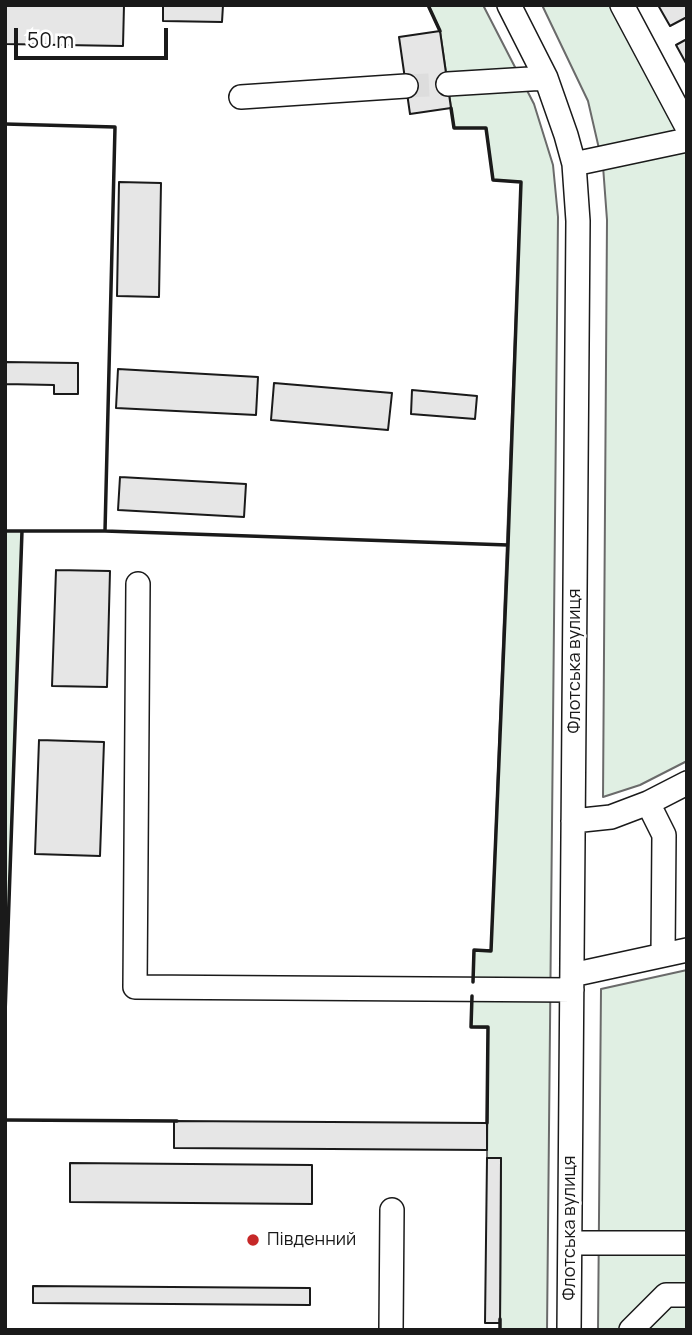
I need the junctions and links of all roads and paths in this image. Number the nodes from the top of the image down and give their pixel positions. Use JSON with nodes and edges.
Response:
{"nodes":[{"id":1,"x":509,"y":5,"type":"edge"},
{"id":2,"x":622,"y":5,"type":"edge"},
{"id":3,"x":546,"y":78,"type":"junction"},
{"id":4,"x":448,"y":84,"type":"tunnel mouth"},
{"id":5,"x":406,"y":86,"type":"tunnel mouth"},
{"id":6,"x":241,"y":97,"type":"dead end"},
{"id":7,"x":687,"y":127,"type":"edge"},
{"id":8,"x":687,"y":140,"type":"edge"},
{"id":9,"x":574,"y":164,"type":"junction"},
{"id":10,"x":138,"y":584,"type":"dead end"},
{"id":11,"x":687,"y":783,"type":"edge"},
{"id":12,"x":648,"y":803,"type":"junction"},
{"id":13,"x":573,"y":821,"type":"junction"},
{"id":14,"x":687,"y":950,"type":"edge"},
{"id":15,"x":663,"y":955,"type":"junction"},
{"id":16,"x":572,"y":983,"type":"junction"},
{"id":17,"x":392,"y":1210,"type":"dead end"},
{"id":18,"x":570,"y":1243,"type":"junction"},
{"id":19,"x":687,"y":1243,"type":"edge"},
{"id":20,"x":687,"y":1295,"type":"edge"},
{"id":21,"x":391,"y":1330,"type":"edge"},
{"id":22,"x":569,"y":1330,"type":"edge"},
{"id":23,"x":631,"y":1330,"type":"edge"}],
"edges":[{"from":1,"to":3,"type":"street","name":"Флотська вулиця"},
{"from":2,"to":7,"type":"street"},
{"from":3,"to":4,"type":"street"},
{"from":3,"to":9,"type":"street","name":"Флотська вулиця"},
{"from":5,"to":6,"type":"street"},
{"from":8,"to":9,"type":"street"},
{"from":9,"to":13,"type":"street","name":"Флотська вулиця"},
{"from":10,"to":16,"type":"street"},
{"from":11,"to":12,"type":"street"},
{"from":12,"to":13,"type":"street"},
{"from":12,"to":15,"type":"street"},
{"from":13,"to":16,"type":"street","name":"Флотська вулиця"},
{"from":14,"to":15,"type":"street"},
{"from":15,"to":16,"type":"street"},
{"from":16,"to":18,"type":"street","name":"Флотська вулиця"},
{"from":17,"to":21,"type":"street"},
{"from":18,"to":19,"type":"street"},
{"from":18,"to":22,"type":"street","name":"Флотська вулиця"},
{"from":20,"to":23,"type":"street"}]}
